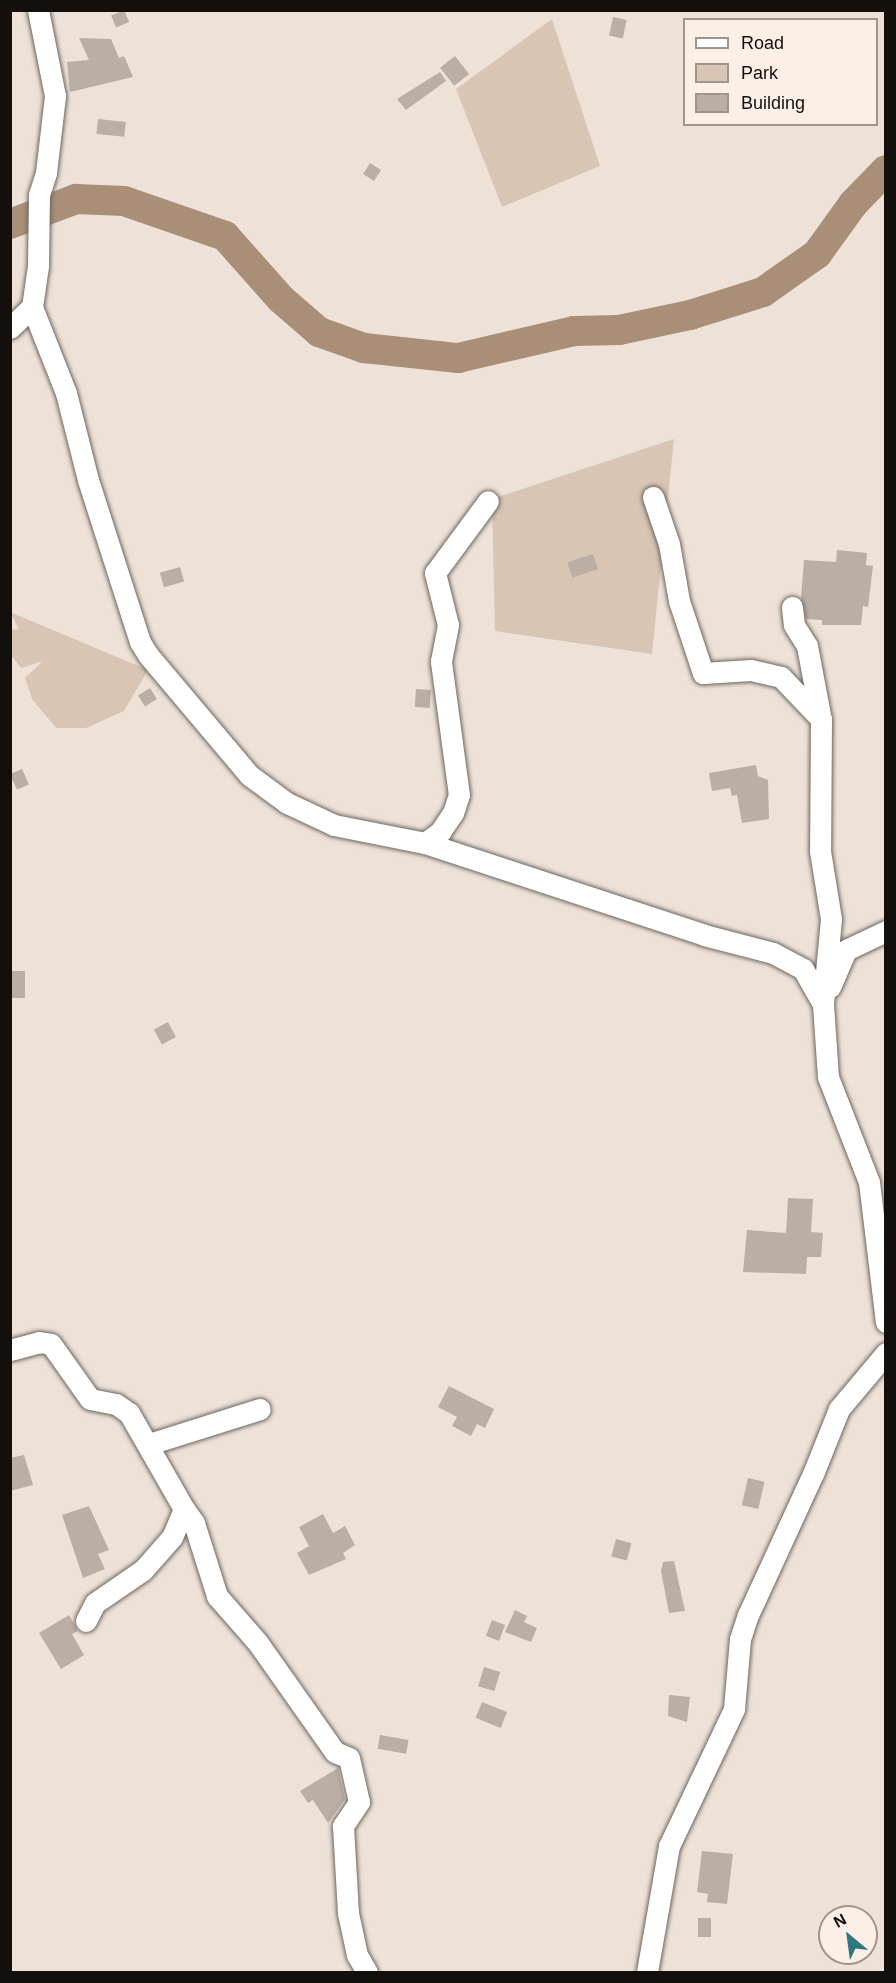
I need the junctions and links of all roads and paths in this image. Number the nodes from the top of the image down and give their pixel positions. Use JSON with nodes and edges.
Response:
{"nodes":[{"id":1,"x":38,"y":10,"type":"edge"},
{"id":2,"x":32,"y":307,"type":"junction"},
{"id":3,"x":10,"y":328,"type":"edge"},
{"id":4,"x":653,"y":497,"type":"dead end"},
{"id":5,"x":488,"y":501,"type":"dead end"},
{"id":6,"x":792,"y":607,"type":"dead end"},
{"id":7,"x":821,"y":720,"type":"junction"},
{"id":8,"x":425,"y":843,"type":"junction"},
{"id":9,"x":885,"y":931,"type":"edge"},
{"id":10,"x":823,"y":1004,"type":"junction"},
{"id":11,"x":885,"y":1322,"type":"edge"},
{"id":12,"x":10,"y":1350,"type":"edge"},
{"id":13,"x":885,"y":1353,"type":"edge"},
{"id":14,"x":260,"y":1409,"type":"dead end"},
{"id":15,"x":149,"y":1444,"type":"junction"},
{"id":16,"x":184,"y":1509,"type":"junction"},
{"id":17,"x":86,"y":1621,"type":"dead end"},
{"id":18,"x":367,"y":1972,"type":"edge"},
{"id":19,"x":647,"y":1972,"type":"edge"}],
"edges":[{"from":1,"to":2,"type":"street"},
{"from":2,"to":3,"type":"street"},
{"from":2,"to":8,"type":"street"},
{"from":4,"to":7,"type":"street"},
{"from":5,"to":8,"type":"street"},
{"from":6,"to":7,"type":"street"},
{"from":7,"to":10,"type":"street"},
{"from":8,"to":10,"type":"street"},
{"from":9,"to":10,"type":"street"},
{"from":10,"to":11,"type":"street"},
{"from":12,"to":15,"type":"street"},
{"from":13,"to":19,"type":"street"},
{"from":14,"to":15,"type":"street"},
{"from":15,"to":16,"type":"street"},
{"from":16,"to":17,"type":"street"},
{"from":16,"to":18,"type":"street"}]}
